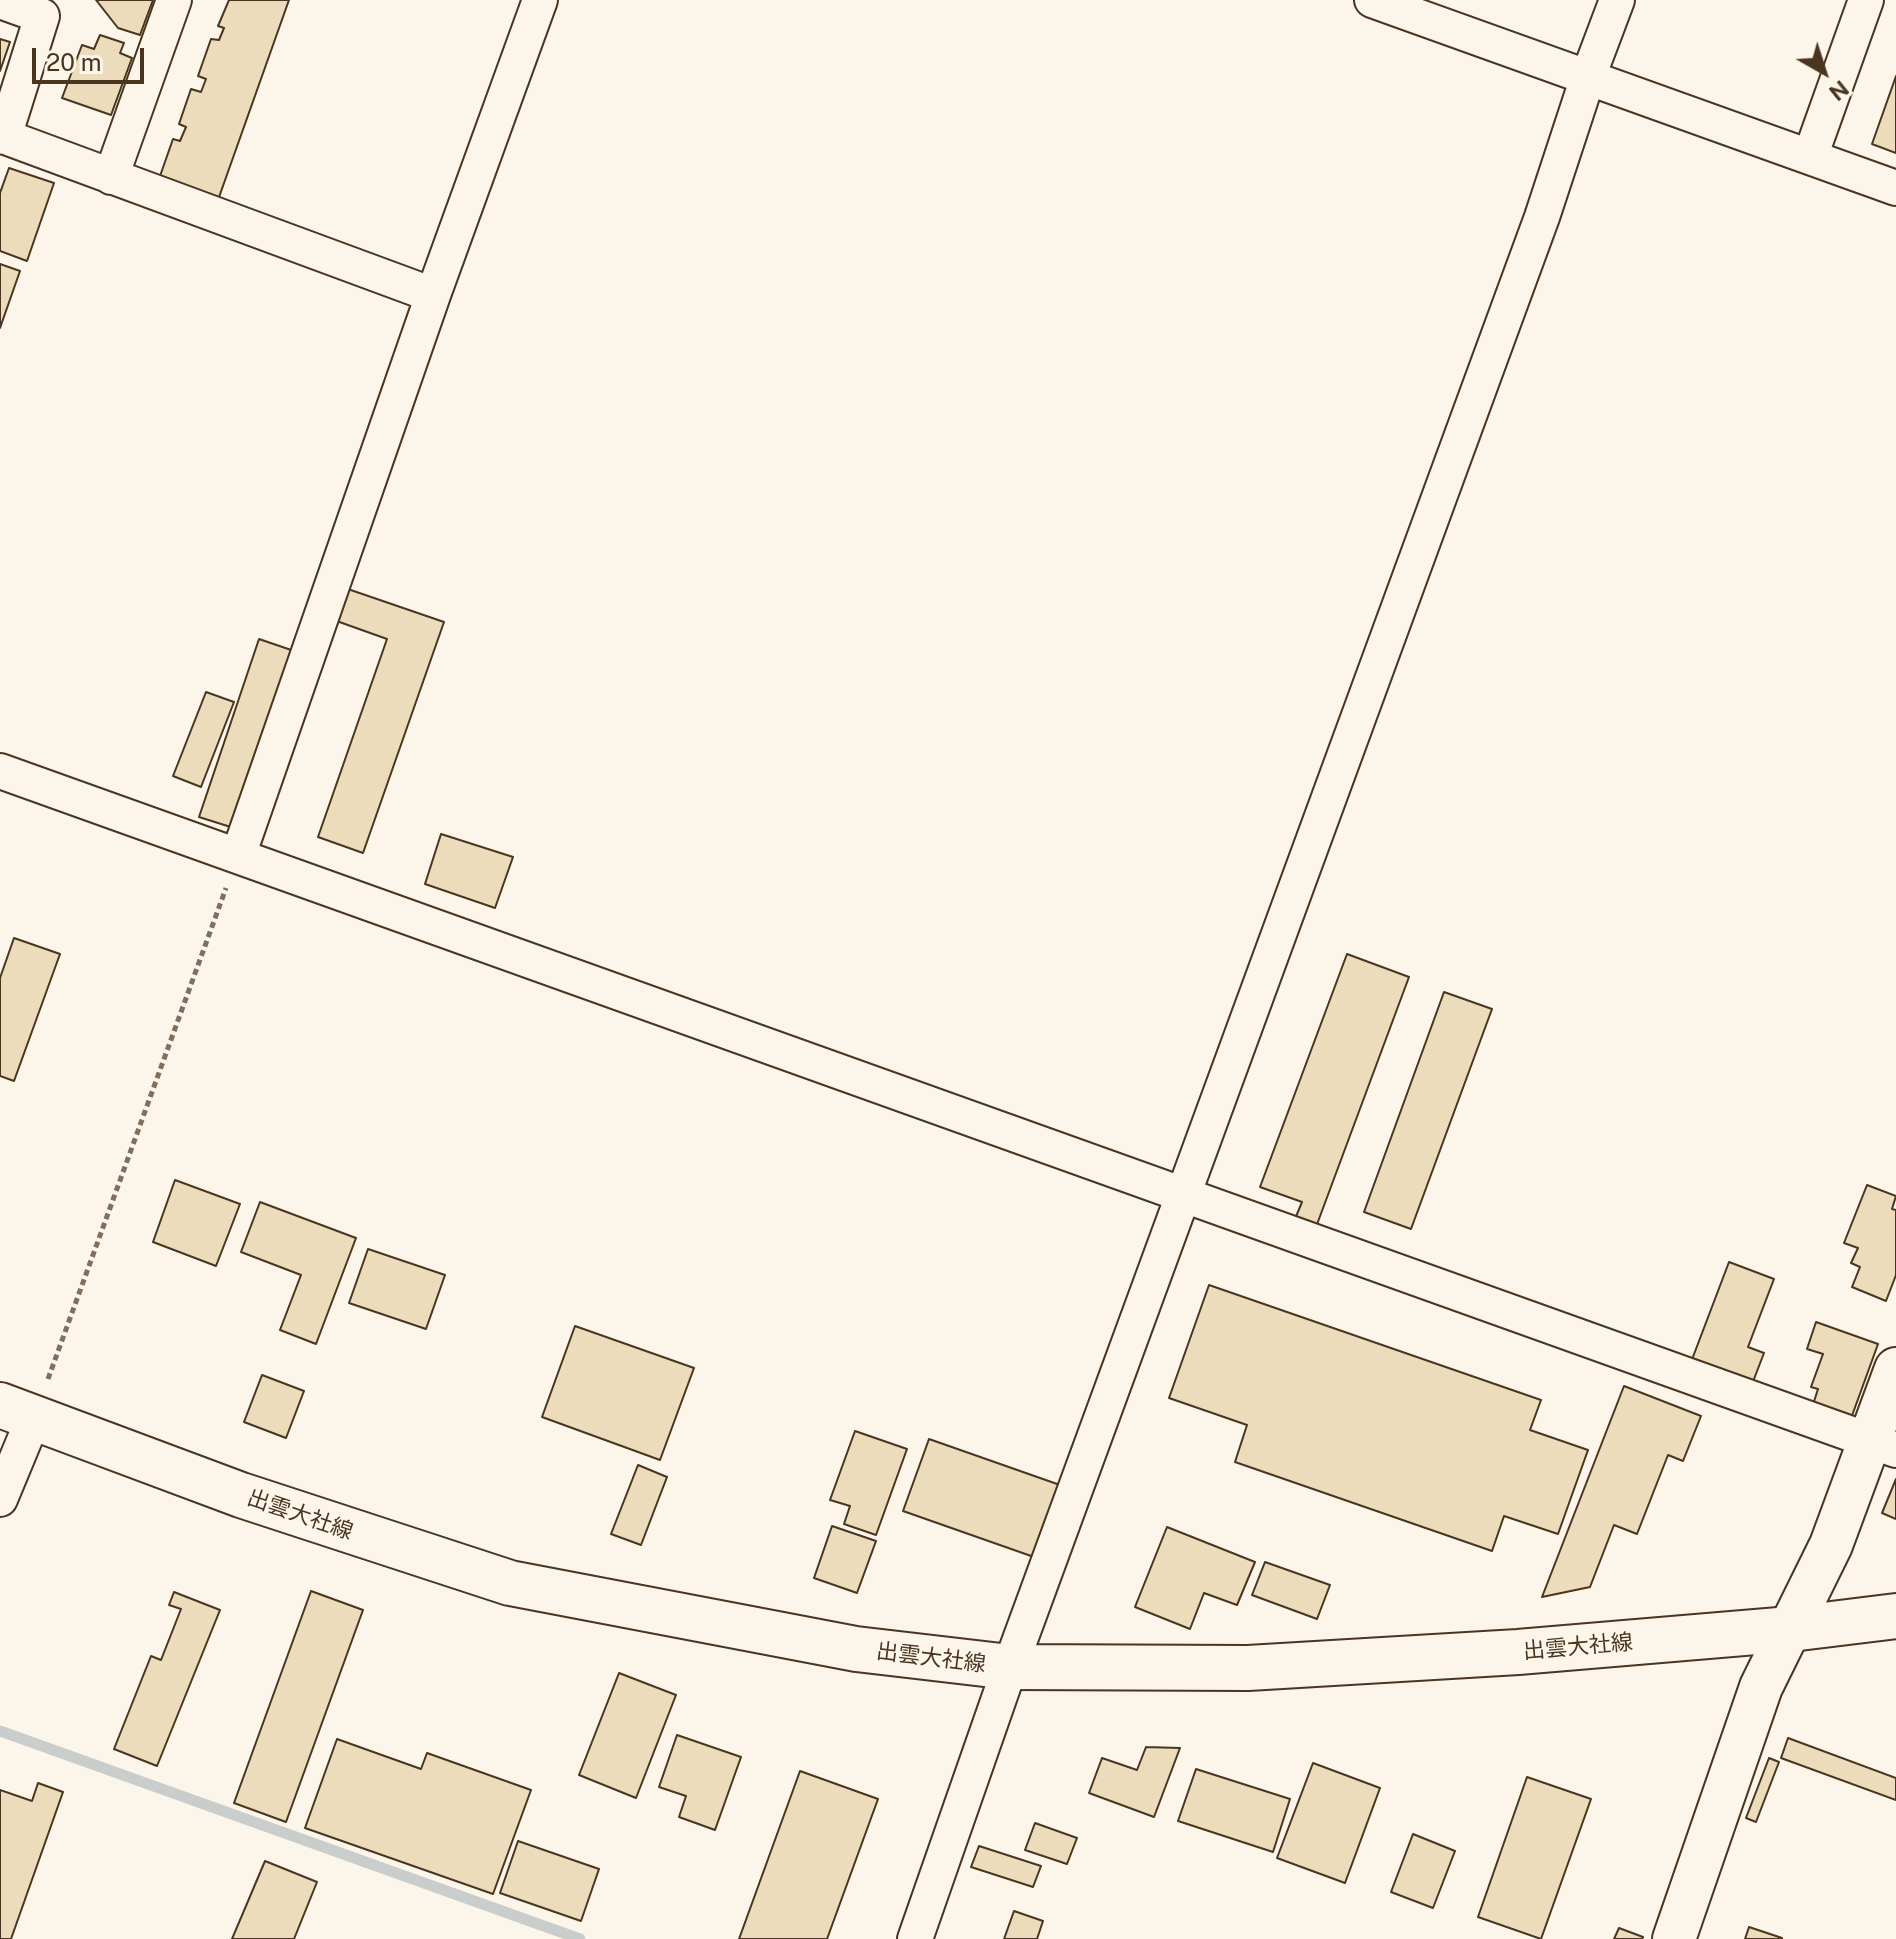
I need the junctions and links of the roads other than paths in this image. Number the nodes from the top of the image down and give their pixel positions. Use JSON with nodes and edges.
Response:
{"nodes":[{"id":1,"x":174,"y":0,"type":"edge"},
{"id":2,"x":540,"y":0,"type":"edge"},
{"id":3,"x":1372,"y":0,"type":"edge"},
{"id":4,"x":1617,"y":0,"type":"edge"},
{"id":5,"x":1866,"y":0,"type":"edge"},
{"id":6,"x":0,"y":1,"type":"edge"},
{"id":7,"x":1588,"y":77,"type":"junction"},
{"id":8,"x":2,"y":136,"type":"edge"},
{"id":9,"x":1810,"y":157,"type":"junction"},
{"id":10,"x":111,"y":177,"type":"junction"},
{"id":11,"x":1896,"y":188,"type":"edge"},
{"id":12,"x":433,"y":295,"type":"junction"},
{"id":13,"x":0,"y":771,"type":"edge"},
{"id":14,"x":238,"y":856,"type":"junction"},
{"id":15,"x":1183,"y":1198,"type":"junction"},
{"id":16,"x":1896,"y":1369,"type":"edge"},
{"id":17,"x":17,"y":1411,"type":"edge"},
{"id":18,"x":1883,"y":1446,"type":"edge"},
{"id":19,"x":0,"y":1499,"type":"edge"},
{"id":20,"x":1896,"y":1616,"type":"edge"},
{"id":21,"x":1791,"y":1629,"type":"junction"},
{"id":22,"x":1010,"y":1667,"type":"junction"},
{"id":23,"x":915,"y":1939,"type":"edge"},
{"id":24,"x":1674,"y":1939,"type":"edge"}],
"edges":[{"from":1,"to":10,"type":"street"},
{"from":2,"to":12,"type":"street"},
{"from":3,"to":7,"type":"street"},
{"from":4,"to":7,"type":"street"},
{"from":5,"to":9,"type":"street"},
{"from":6,"to":8,"type":"street"},
{"from":7,"to":9,"type":"street"},
{"from":7,"to":15,"type":"street"},
{"from":8,"to":10,"type":"street"},
{"from":9,"to":11,"type":"street"},
{"from":10,"to":12,"type":"street"},
{"from":12,"to":14,"type":"street"},
{"from":13,"to":14,"type":"street"},
{"from":14,"to":15,"type":"street"},
{"from":15,"to":18,"type":"street"},
{"from":15,"to":22,"type":"street"},
{"from":16,"to":18,"type":"street"},
{"from":17,"to":19,"type":"street"},
{"from":17,"to":22,"type":"main road","name":"出雲大社線"},
{"from":18,"to":21,"type":"street"},
{"from":20,"to":21,"type":"main road","name":"出雲大社線"},
{"from":21,"to":22,"type":"main road","name":"出雲大社線"},
{"from":21,"to":24,"type":"street"},
{"from":22,"to":23,"type":"street"}]}
